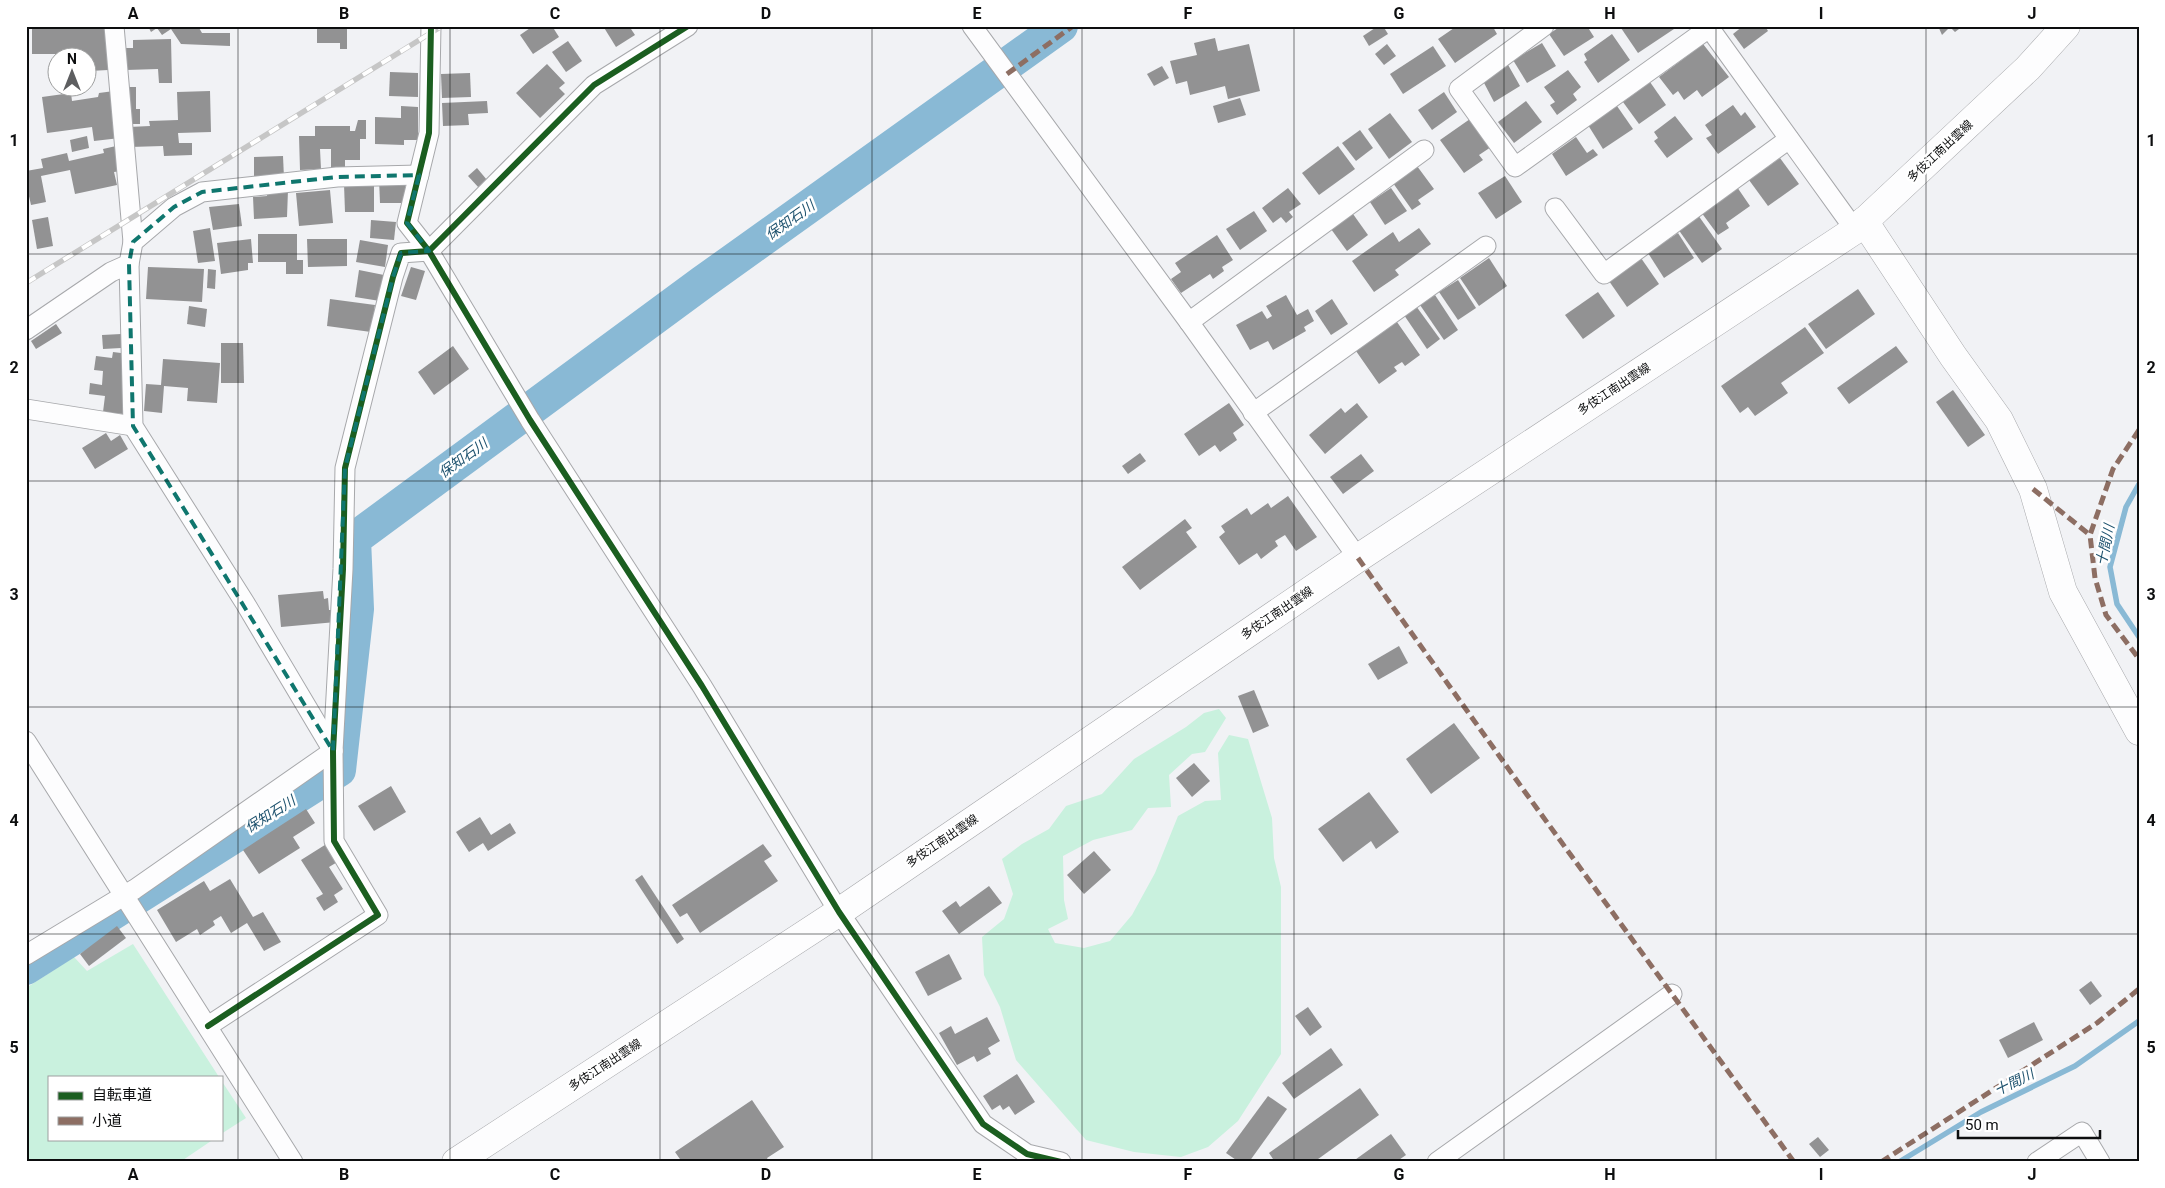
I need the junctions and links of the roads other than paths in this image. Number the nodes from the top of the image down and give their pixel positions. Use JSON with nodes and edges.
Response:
{"nodes":[{"id":1,"x":114,"y":26,"type":"edge"},
{"id":2,"x":431,"y":26,"type":"edge"},
{"id":3,"x":688,"y":26,"type":"edge"},
{"id":4,"x":972,"y":26,"type":"edge"},
{"id":5,"x":1544,"y":26,"type":"edge"},
{"id":6,"x":2066,"y":26,"type":"edge"},
{"id":7,"x":1708,"y":27,"type":"edge"},
{"id":8,"x":1789,"y":139,"type":"junction"},
{"id":9,"x":1424,"y":150,"type":"dead end"},
{"id":10,"x":419,"y":175,"type":"junction"},
{"id":11,"x":1555,"y":208,"type":"dead end"},
{"id":12,"x":1860,"y":226,"type":"junction"},
{"id":13,"x":132,"y":242,"type":"junction"},
{"id":14,"x":1486,"y":246,"type":"dead end"},
{"id":15,"x":429,"y":251,"type":"junction"},
{"id":16,"x":130,"y":264,"type":"junction"},
{"id":17,"x":1189,"y":322,"type":"junction"},
{"id":18,"x":26,"y":330,"type":"edge"},
{"id":19,"x":26,"y":409,"type":"edge"},
{"id":20,"x":1253,"y":413,"type":"junction"},
{"id":21,"x":133,"y":426,"type":"junction"},
{"id":22,"x":1358,"y":558,"type":"junction"},
{"id":23,"x":2139,"y":731,"type":"edge"},
{"id":24,"x":26,"y":741,"type":"edge"},
{"id":25,"x":333,"y":751,"type":"junction"},
{"id":26,"x":125,"y":895,"type":"junction"},
{"id":27,"x":839,"y":912,"type":"junction"},
{"id":28,"x":26,"y":955,"type":"edge"},
{"id":29,"x":1672,"y":994,"type":"dead end"},
{"id":30,"x":208,"y":1026,"type":"junction"},
{"id":31,"x":293,"y":1162,"type":"edge"},
{"id":32,"x":456,"y":1162,"type":"edge"},
{"id":33,"x":1060,"y":1162,"type":"edge"},
{"id":34,"x":1438,"y":1162,"type":"edge"},
{"id":35,"x":2037,"y":1162,"type":"edge"},
{"id":36,"x":2100,"y":1162,"type":"edge"}],
"edges":[{"from":1,"to":13,"type":"street"},
{"from":2,"to":10,"type":"street"},
{"from":3,"to":15,"type":"street"},
{"from":4,"to":17,"type":"street"},
{"from":5,"to":7,"type":"street"},
{"from":6,"to":12,"type":"main road","name":"多伎江南出雲線"},
{"from":7,"to":8,"type":"street"},
{"from":8,"to":11,"type":"street"},
{"from":8,"to":12,"type":"street"},
{"from":9,"to":17,"type":"street"},
{"from":10,"to":13,"type":"street"},
{"from":10,"to":15,"type":"street"},
{"from":12,"to":22,"type":"main road","name":"多伎江南出雲線"},
{"from":12,"to":23,"type":"main road"},
{"from":13,"to":16,"type":"street"},
{"from":14,"to":20,"type":"street"},
{"from":15,"to":25,"type":"street"},
{"from":15,"to":27,"type":"street"},
{"from":16,"to":18,"type":"street"},
{"from":16,"to":21,"type":"street"},
{"from":17,"to":20,"type":"street"},
{"from":19,"to":21,"type":"street"},
{"from":20,"to":22,"type":"street"},
{"from":21,"to":25,"type":"street"},
{"from":22,"to":27,"type":"main road","name":"多伎江南出雲線"},
{"from":24,"to":26,"type":"street"},
{"from":25,"to":26,"type":"street"},
{"from":25,"to":30,"type":"street"},
{"from":26,"to":28,"type":"street"},
{"from":26,"to":30,"type":"street"},
{"from":27,"to":32,"type":"main road","name":"多伎江南出雲線"},
{"from":27,"to":33,"type":"street"},
{"from":29,"to":34,"type":"street"},
{"from":30,"to":31,"type":"street"},
{"from":35,"to":36,"type":"street"}]}
